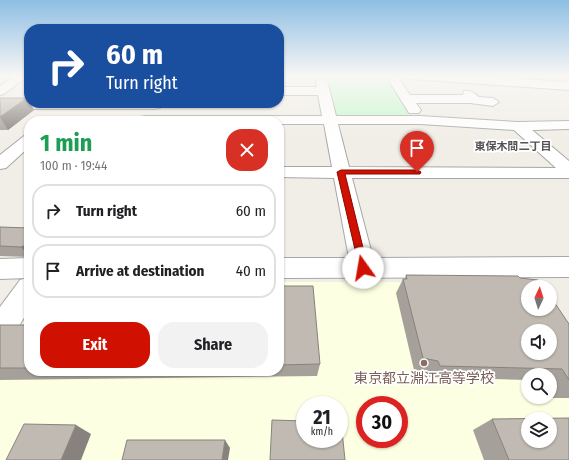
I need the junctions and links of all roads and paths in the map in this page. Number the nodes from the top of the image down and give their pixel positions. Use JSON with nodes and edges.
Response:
{"nodes":[{"id":1,"x":324,"y":97,"type":"edge"},
{"id":2,"x":455,"y":97,"type":"edge"},
{"id":3,"x":471,"y":97,"type":"edge"},
{"id":4,"x":406,"y":99,"type":"joint"},
{"id":5,"x":493,"y":102,"type":"dead end"},
{"id":6,"x":24,"y":105,"type":"edge"},
{"id":7,"x":0,"y":106,"type":"edge"},
{"id":8,"x":65,"y":108,"type":"edge"},
{"id":9,"x":56,"y":116,"type":"dead end"},
{"id":10,"x":284,"y":120,"type":"edge"},
{"id":11,"x":330,"y":120,"type":"junction"},
{"id":12,"x":420,"y":120,"type":"junction"},
{"id":13,"x":569,"y":125,"type":"edge"},
{"id":14,"x":518,"y":126,"type":"junction"},
{"id":15,"x":24,"y":143,"type":"edge"},
{"id":16,"x":0,"y":164,"type":"edge"},
{"id":17,"x":567,"y":167,"type":"edge"},
{"id":18,"x":284,"y":172,"type":"edge"},
{"id":19,"x":341,"y":172,"type":"junction"},
{"id":20,"x":569,"y":267,"type":"edge"},
{"id":21,"x":24,"y":268,"type":"edge"},
{"id":22,"x":284,"y":268,"type":"edge"},
{"id":23,"x":363,"y":268,"type":"junction"},
{"id":24,"x":0,"y":269,"type":"edge"},
{"id":25,"x":532,"y":277,"type":"edge"},
{"id":26,"x":24,"y":295,"type":"edge"},
{"id":27,"x":0,"y":330,"type":"edge"}],
"edges":[{"from":1,"to":11,"type":"street"},
{"from":2,"to":4,"type":"street"},
{"from":3,"to":5,"type":"street"},
{"from":4,"to":12,"type":"street"},
{"from":6,"to":7,"type":"street"},
{"from":8,"to":9,"type":"street"},
{"from":10,"to":11,"type":"street"},
{"from":11,"to":12,"type":"street"},
{"from":11,"to":19,"type":"street"},
{"from":12,"to":14,"type":"street"},
{"from":13,"to":14,"type":"street"},
{"from":14,"to":17,"type":"street"},
{"from":15,"to":16,"type":"street"},
{"from":17,"to":19,"type":"street"},
{"from":18,"to":19,"type":"street"},
{"from":19,"to":23,"type":"street"},
{"from":20,"to":25,"type":"street"},
{"from":21,"to":24,"type":"street"},
{"from":22,"to":23,"type":"street"},
{"from":23,"to":25,"type":"street"},
{"from":26,"to":27,"type":"street"}]}
